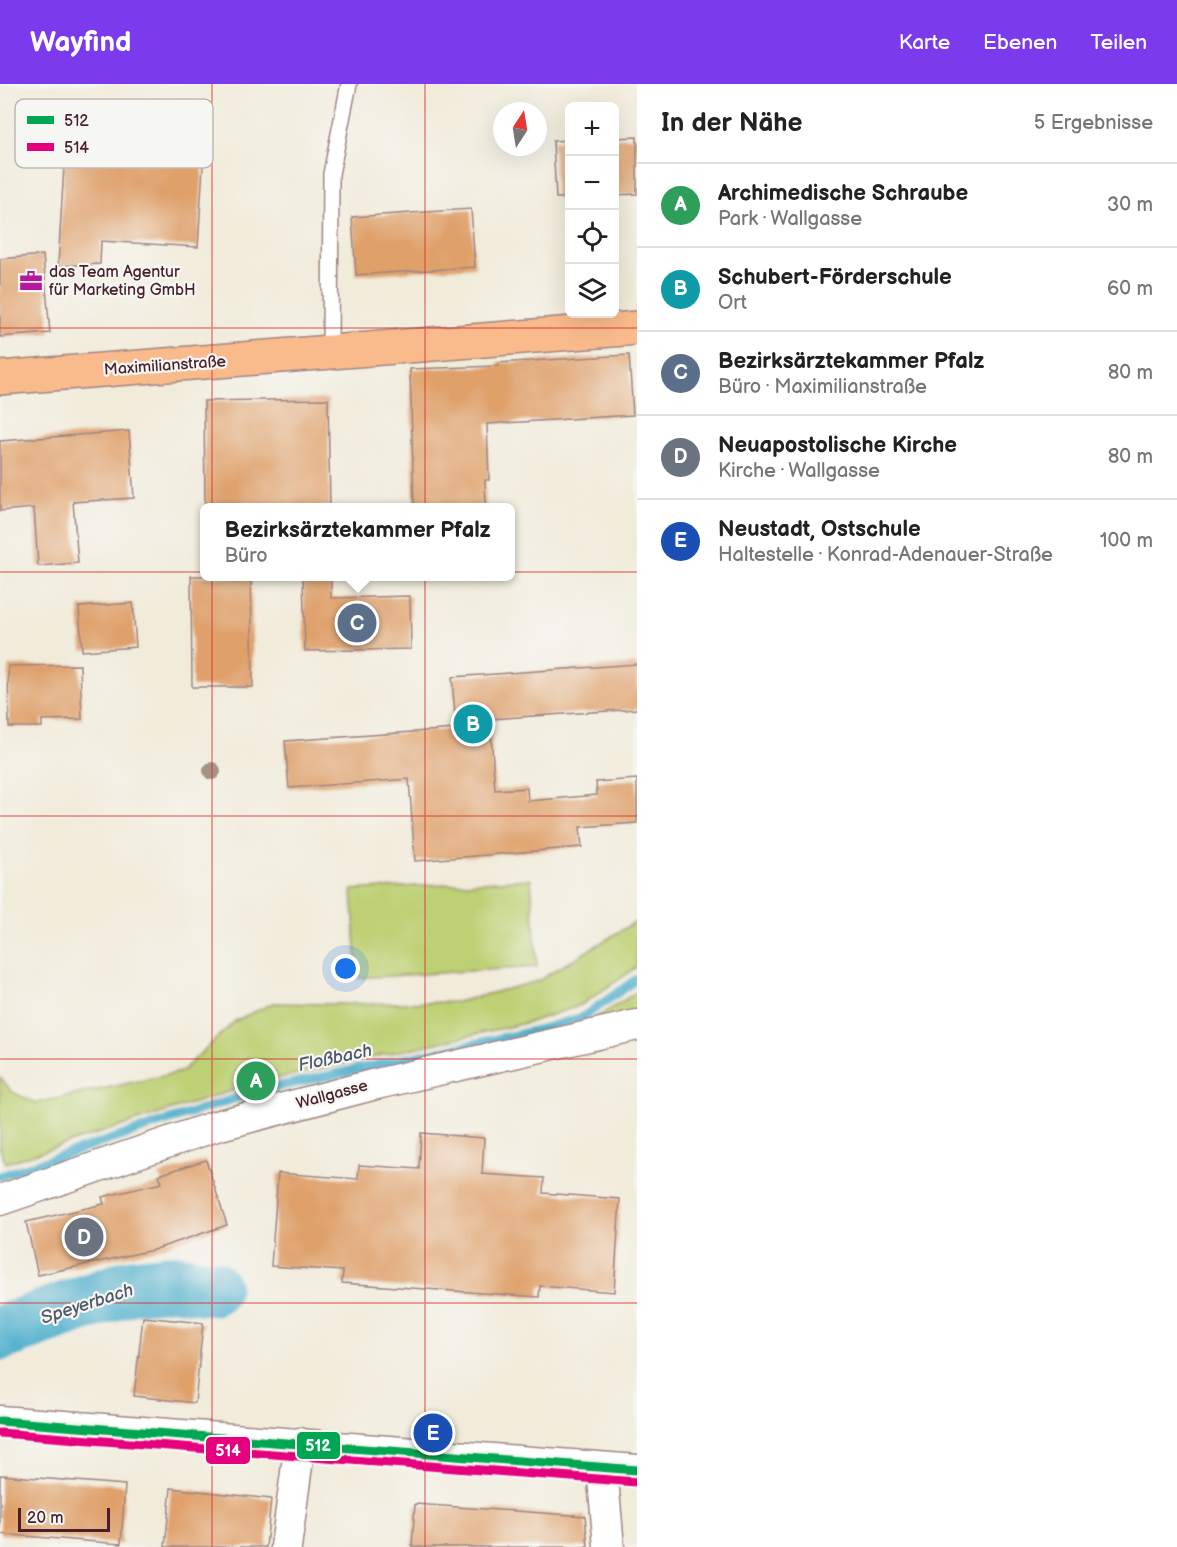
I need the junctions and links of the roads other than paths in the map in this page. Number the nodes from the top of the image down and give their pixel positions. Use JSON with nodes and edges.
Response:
{"nodes":[{"id":1,"x":349,"y":84,"type":"edge"},
{"id":2,"x":637,"y":328,"type":"edge"},
{"id":3,"x":330,"y":353,"type":"junction"},
{"id":4,"x":0,"y":378,"type":"edge"},
{"id":5,"x":637,"y":1025,"type":"edge"},
{"id":6,"x":0,"y":1200,"type":"edge"},
{"id":7,"x":0,"y":1421,"type":"edge"},
{"id":8,"x":300,"y":1443,"type":"junction"},
{"id":9,"x":602,"y":1468,"type":"junction"},
{"id":10,"x":637,"y":1470,"type":"edge"},
{"id":11,"x":286,"y":1547,"type":"edge"},
{"id":12,"x":609,"y":1547,"type":"edge"}],
"edges":[{"from":1,"to":3,"type":"lane"},
{"from":2,"to":3,"type":"main road","name":"Maximilianstraße"},
{"from":3,"to":4,"type":"main road","name":"Maximilianstraße"},
{"from":5,"to":6,"type":"street","name":"Wallgasse"},
{"from":7,"to":8,"type":"street"},
{"from":8,"to":9,"type":"street"},
{"from":8,"to":11,"type":"street"},
{"from":9,"to":10,"type":"street"},
{"from":9,"to":12,"type":"street"}]}
